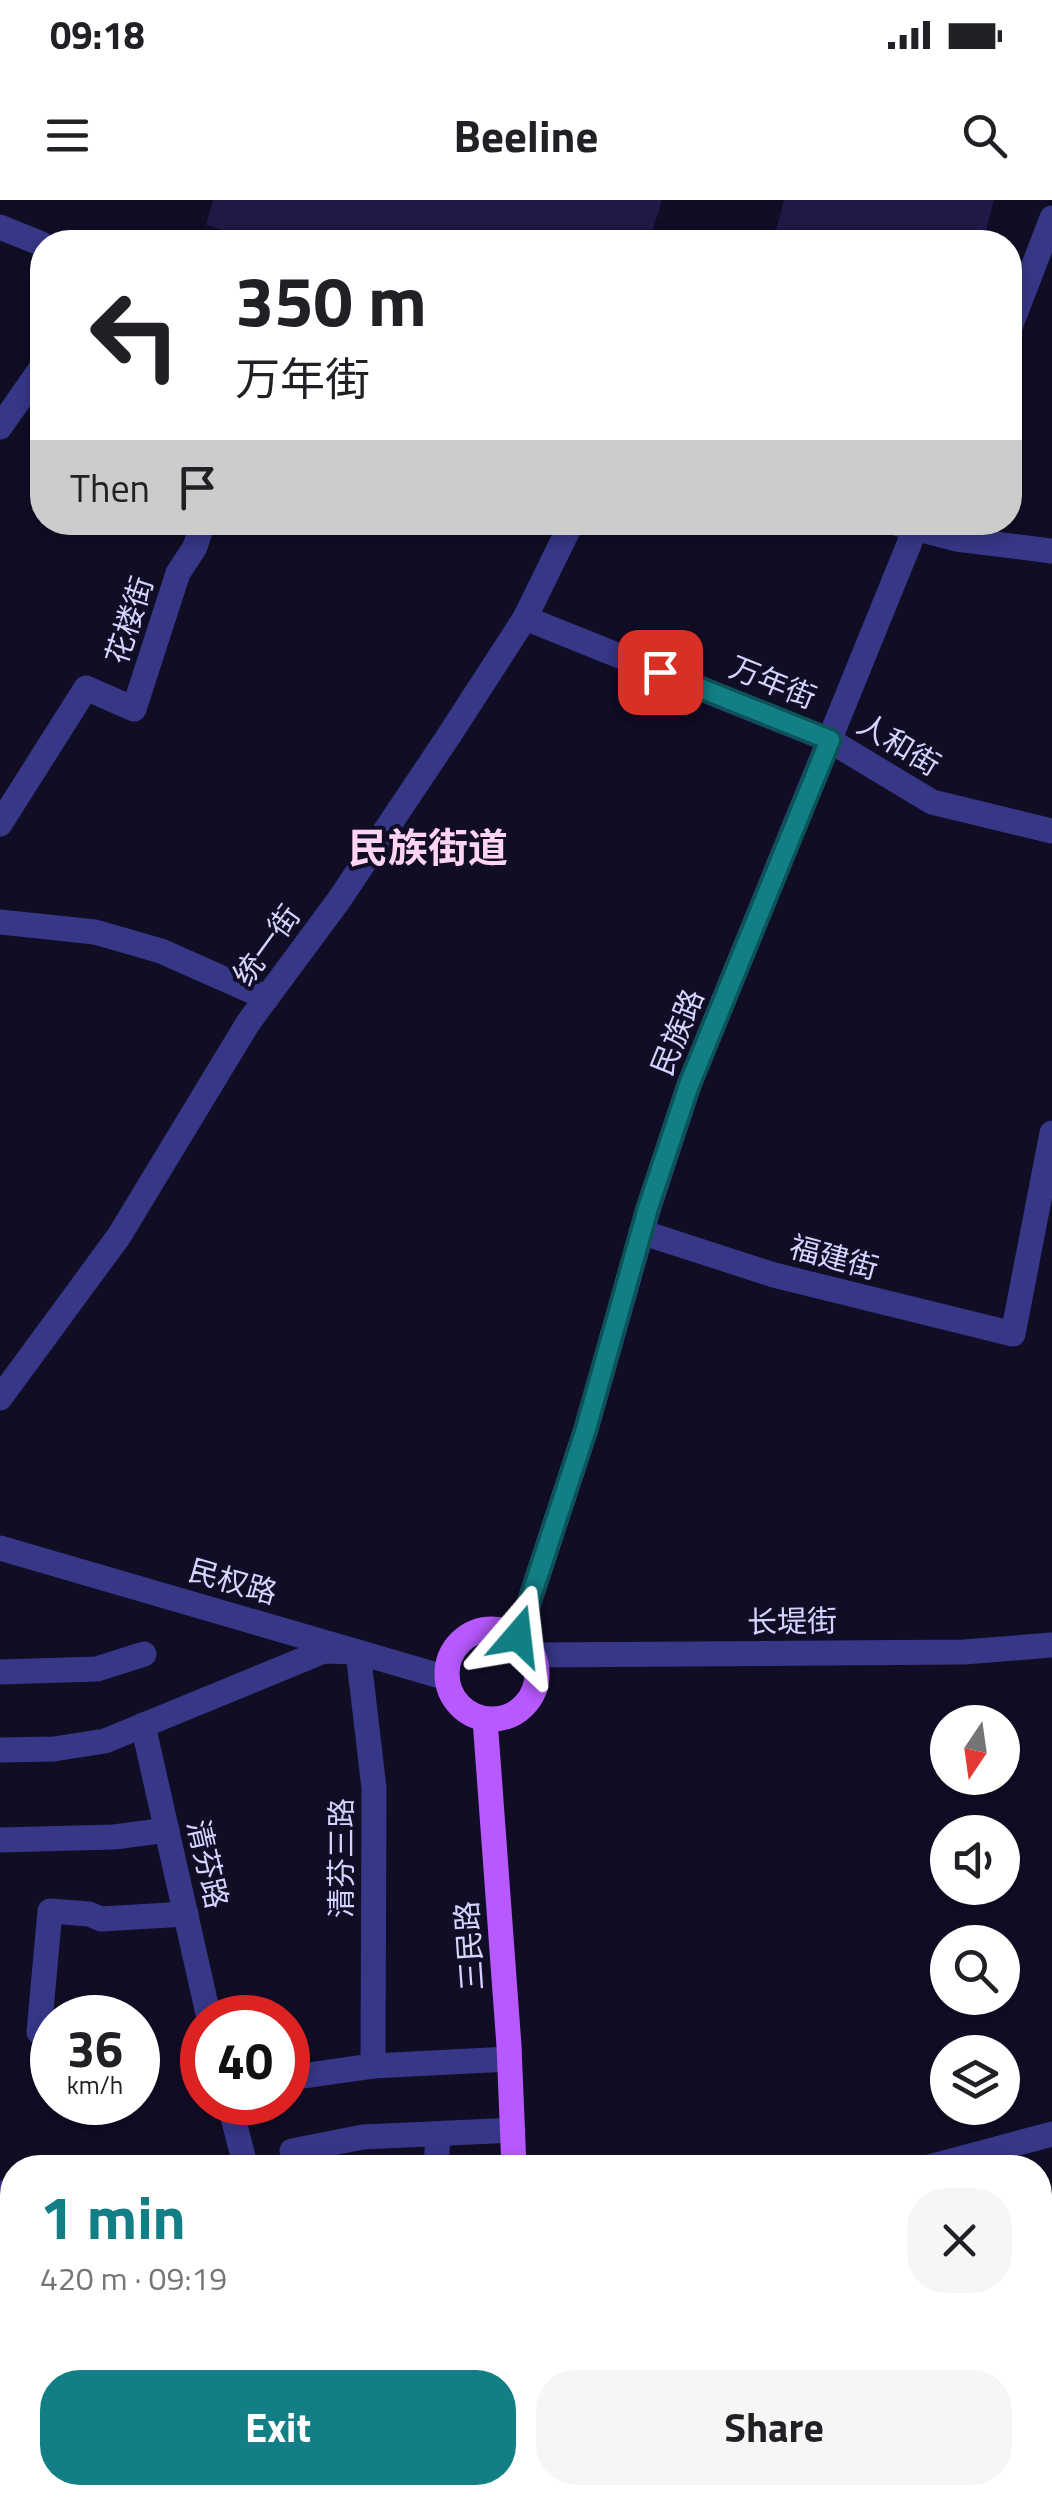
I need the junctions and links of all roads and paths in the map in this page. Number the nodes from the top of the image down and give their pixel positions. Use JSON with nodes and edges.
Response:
{"nodes":[{"id":1,"x":1052,"y":218,"type":"edge"},
{"id":2,"x":0,"y":227,"type":"edge"},
{"id":3,"x":30,"y":239,"type":"edge"},
{"id":4,"x":1022,"y":296,"type":"edge"},
{"id":5,"x":30,"y":384,"type":"edge"},
{"id":6,"x":0,"y":427,"type":"edge"},
{"id":7,"x":199,"y":535,"type":"edge"},
{"id":8,"x":566,"y":535,"type":"edge"},
{"id":9,"x":904,"y":535,"type":"edge"},
{"id":10,"x":942,"y":535,"type":"edge"},
{"id":11,"x":1052,"y":551,"type":"edge"},
{"id":12,"x":525,"y":618,"type":"junction"},
{"id":13,"x":830,"y":740,"type":"junction"},
{"id":14,"x":0,"y":824,"type":"edge"},
{"id":15,"x":1052,"y":831,"type":"edge"},
{"id":16,"x":0,"y":922,"type":"edge"},
{"id":17,"x":267,"y":998,"type":"junction"},
{"id":18,"x":1052,"y":1133,"type":"edge"},
{"id":19,"x":642,"y":1232,"type":"junction"},
{"id":20,"x":0,"y":1398,"type":"edge"},
{"id":21,"x":0,"y":1548,"type":"edge"},
{"id":22,"x":1052,"y":1645,"type":"edge"},
{"id":23,"x":526,"y":1646,"type":"junction"},
{"id":24,"x":358,"y":1652,"type":"junction"},
{"id":25,"x":144,"y":1654,"type":"dead end"},
{"id":26,"x":0,"y":1672,"type":"edge"},
{"id":27,"x":447,"y":1678,"type":"junction"},
{"id":28,"x":485,"y":1719,"type":"junction"},
{"id":29,"x":143,"y":1725,"type":"junction"},
{"id":30,"x":0,"y":1750,"type":"edge"},
{"id":31,"x":166,"y":1830,"type":"junction"},
{"id":32,"x":0,"y":1840,"type":"edge"},
{"id":33,"x":186,"y":1914,"type":"junction"},
{"id":34,"x":42,"y":1995,"type":"edge"},
{"id":35,"x":204,"y":1995,"type":"edge"},
{"id":36,"x":510,"y":2059,"type":"junction"},
{"id":37,"x":373,"y":2066,"type":"junction"},
{"id":38,"x":310,"y":2075,"type":"edge"},
{"id":39,"x":235,"y":2125,"type":"edge"},
{"id":40,"x":513,"y":2130,"type":"junction"},
{"id":41,"x":438,"y":2134,"type":"junction"},
{"id":42,"x":1052,"y":2134,"type":"edge"},
{"id":43,"x":292,"y":2152,"type":"dead end"},
{"id":44,"x":243,"y":2155,"type":"edge"},
{"id":45,"x":437,"y":2155,"type":"edge"},
{"id":46,"x":514,"y":2155,"type":"edge"},
{"id":47,"x":974,"y":2155,"type":"edge"}],
"edges":[{"from":1,"to":4,"type":"street"},
{"from":2,"to":3,"type":"street"},
{"from":5,"to":6,"type":"street"},
{"from":7,"to":14,"type":"street","name":"花楼街"},
{"from":8,"to":12,"type":"street","name":"统一街"},
{"from":9,"to":13,"type":"street","name":"民族路"},
{"from":10,"to":11,"type":"street"},
{"from":12,"to":13,"type":"street","name":"万年街"},
{"from":12,"to":17,"type":"street","name":"统一街"},
{"from":13,"to":15,"type":"street","name":"人和街"},
{"from":13,"to":19,"type":"street","name":"民族路"},
{"from":16,"to":17,"type":"street"},
{"from":17,"to":20,"type":"street","name":"统一街"},
{"from":18,"to":19,"type":"street","name":"福建街"},
{"from":19,"to":23,"type":"street","name":"民族路"},
{"from":21,"to":24,"type":"street","name":"民权路"},
{"from":22,"to":23,"type":"street","name":"长堤街"},
{"from":23,"to":27,"type":"main road"},
{"from":23,"to":28,"type":"main road"},
{"from":24,"to":27,"type":"street","name":"民权路"},
{"from":24,"to":29,"type":"street"},
{"from":24,"to":37,"type":"street","name":"清芬三路"},
{"from":25,"to":26,"type":"street"},
{"from":27,"to":28,"type":"main road"},
{"from":28,"to":36,"type":"main road","name":"三民路"},
{"from":29,"to":30,"type":"street"},
{"from":29,"to":31,"type":"street","name":"清芬路"},
{"from":31,"to":32,"type":"street"},
{"from":31,"to":33,"type":"street","name":"清芬路"},
{"from":33,"to":34,"type":"street"},
{"from":33,"to":35,"type":"street","name":"清芬路"},
{"from":36,"to":37,"type":"street"},
{"from":36,"to":40,"type":"main road","name":"三民路"},
{"from":37,"to":38,"type":"street"},
{"from":39,"to":44,"type":"street"},
{"from":40,"to":41,"type":"street"},
{"from":40,"to":46,"type":"main road","name":"三民路"},
{"from":41,"to":43,"type":"street"},
{"from":41,"to":45,"type":"street"},
{"from":42,"to":47,"type":"street"}]}
